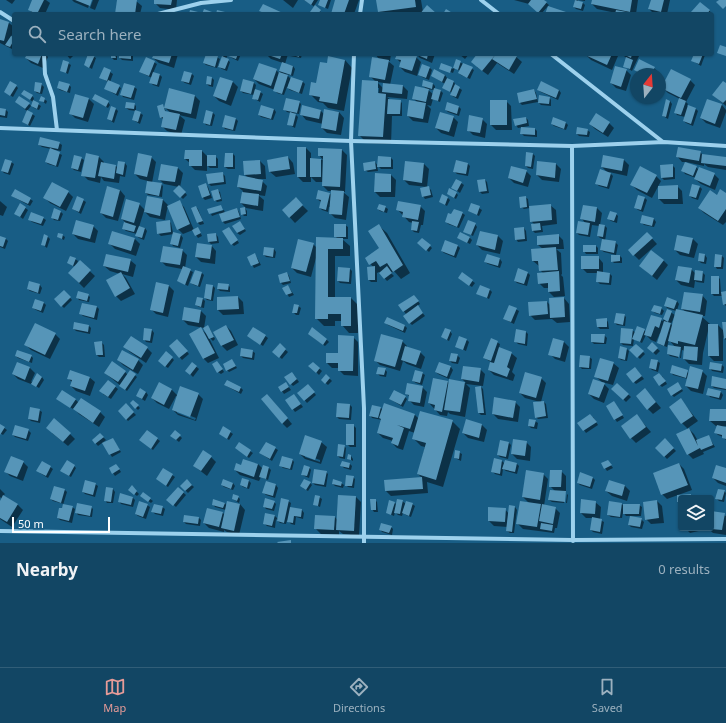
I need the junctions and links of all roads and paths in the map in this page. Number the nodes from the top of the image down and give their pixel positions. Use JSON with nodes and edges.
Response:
{"nodes":[{"id":1,"x":231,"y":0,"type":"edge"},
{"id":2,"x":362,"y":0,"type":"edge"},
{"id":3,"x":481,"y":0,"type":"edge"},
{"id":4,"x":0,"y":12,"type":"edge"},
{"id":5,"x":166,"y":12,"type":"edge"},
{"id":6,"x":360,"y":12,"type":"edge"},
{"id":7,"x":496,"y":12,"type":"edge"},
{"id":8,"x":12,"y":20,"type":"edge"},
{"id":9,"x":44,"y":56,"type":"edge"},
{"id":10,"x":354,"y":56,"type":"edge"},
{"id":11,"x":554,"y":56,"type":"edge"},
{"id":12,"x":0,"y":128,"type":"edge"},
{"id":13,"x":58,"y":130,"type":"junction"},
{"id":14,"x":351,"y":141,"type":"junction"},
{"id":15,"x":664,"y":142,"type":"junction"},
{"id":16,"x":572,"y":146,"type":"junction"},
{"id":17,"x":726,"y":146,"type":"edge"},
{"id":18,"x":0,"y":531,"type":"edge"},
{"id":19,"x":363,"y":538,"type":"junction"},
{"id":20,"x":726,"y":539,"type":"edge"},
{"id":21,"x":573,"y":542,"type":"edge"},
{"id":22,"x":364,"y":543,"type":"edge"}],
"edges":[{"from":1,"to":5,"type":"street"},
{"from":2,"to":6,"type":"street"},
{"from":3,"to":7,"type":"street"},
{"from":4,"to":8,"type":"street"},
{"from":9,"to":13,"type":"street"},
{"from":10,"to":14,"type":"street"},
{"from":11,"to":15,"type":"street"},
{"from":12,"to":13,"type":"street"},
{"from":13,"to":14,"type":"street"},
{"from":14,"to":16,"type":"street"},
{"from":14,"to":19,"type":"street"},
{"from":15,"to":16,"type":"street"},
{"from":15,"to":17,"type":"street"},
{"from":16,"to":21,"type":"street"},
{"from":18,"to":19,"type":"street"},
{"from":19,"to":21,"type":"street"},
{"from":19,"to":22,"type":"street"},
{"from":20,"to":21,"type":"street"}]}
